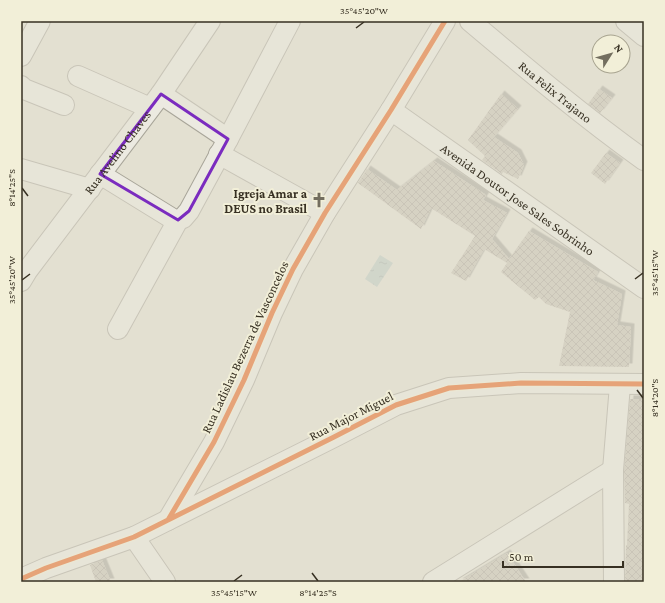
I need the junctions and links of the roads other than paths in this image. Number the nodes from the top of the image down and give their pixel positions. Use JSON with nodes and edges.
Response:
{"nodes":[{"id":1,"x":40,"y":21,"type":"edge"},
{"id":2,"x":210,"y":21,"type":"edge"},
{"id":3,"x":290,"y":21,"type":"edge"},
{"id":4,"x":445,"y":21,"type":"edge"},
{"id":5,"x":470,"y":21,"type":"edge"},
{"id":6,"x":626,"y":21,"type":"edge"},
{"id":7,"x":644,"y":36,"type":"edge"},
{"id":8,"x":21,"y":56,"type":"edge"},
{"id":9,"x":78,"y":76,"type":"dead end"},
{"id":10,"x":21,"y":86,"type":"edge"},
{"id":11,"x":155,"y":101,"type":"junction"},
{"id":12,"x":64,"y":105,"type":"dead end"},
{"id":13,"x":391,"y":110,"type":"junction"},
{"id":14,"x":224,"y":146,"type":"junction"},
{"id":15,"x":644,"y":160,"type":"edge"},
{"id":16,"x":21,"y":169,"type":"edge"},
{"id":17,"x":95,"y":182,"type":"junction"},
{"id":18,"x":325,"y":213,"type":"junction"},
{"id":19,"x":178,"y":220,"type":"junction"},
{"id":20,"x":23,"y":273,"type":"edge"},
{"id":21,"x":644,"y":288,"type":"edge"},
{"id":22,"x":118,"y":329,"type":"dead end"},
{"id":23,"x":643,"y":381,"type":"edge"},
{"id":24,"x":620,"y":385,"type":"junction"},
{"id":25,"x":613,"y":470,"type":"junction"},
{"id":26,"x":168,"y":520,"type":"junction"},
{"id":27,"x":134,"y":537,"type":"junction"},
{"id":28,"x":21,"y":579,"type":"edge"},
{"id":29,"x":163,"y":581,"type":"edge"},
{"id":30,"x":433,"y":582,"type":"edge"},
{"id":31,"x":614,"y":582,"type":"edge"}],
"edges":[{"from":1,"to":8,"type":"street"},
{"from":2,"to":11,"type":"street","name":"Rua Avelino Chaves"},
{"from":3,"to":14,"type":"street"},
{"from":4,"to":13,"type":"street","name":"Rua Ladislau Bezerra de Vasconcelos"},
{"from":5,"to":15,"type":"street","name":"Rua Felix Trajano"},
{"from":6,"to":7,"type":"street"},
{"from":9,"to":11,"type":"street"},
{"from":10,"to":12,"type":"street"},
{"from":11,"to":14,"type":"street"},
{"from":11,"to":17,"type":"street","name":"Rua Avelino Chaves"},
{"from":13,"to":18,"type":"street","name":"Rua Ladislau Bezerra de Vasconcelos"},
{"from":13,"to":21,"type":"street","name":"Avenida Doutor Jose Sales Sobrinho"},
{"from":14,"to":18,"type":"street"},
{"from":14,"to":19,"type":"street"},
{"from":16,"to":17,"type":"street"},
{"from":17,"to":19,"type":"street"},
{"from":17,"to":20,"type":"street","name":"Rua Avelino Chaves"},
{"from":18,"to":26,"type":"street","name":"Rua Ladislau Bezerra de Vasconcelos"},
{"from":19,"to":22,"type":"street"},
{"from":23,"to":24,"type":"street","name":"Rua Major Miguel"},
{"from":24,"to":25,"type":"street"},
{"from":24,"to":26,"type":"street","name":"Rua Major Miguel"},
{"from":25,"to":30,"type":"street"},
{"from":25,"to":31,"type":"street"},
{"from":26,"to":27,"type":"street","name":"Rua Major Miguel"},
{"from":27,"to":28,"type":"street","name":"Rua Major Miguel"},
{"from":27,"to":29,"type":"street"}]}
